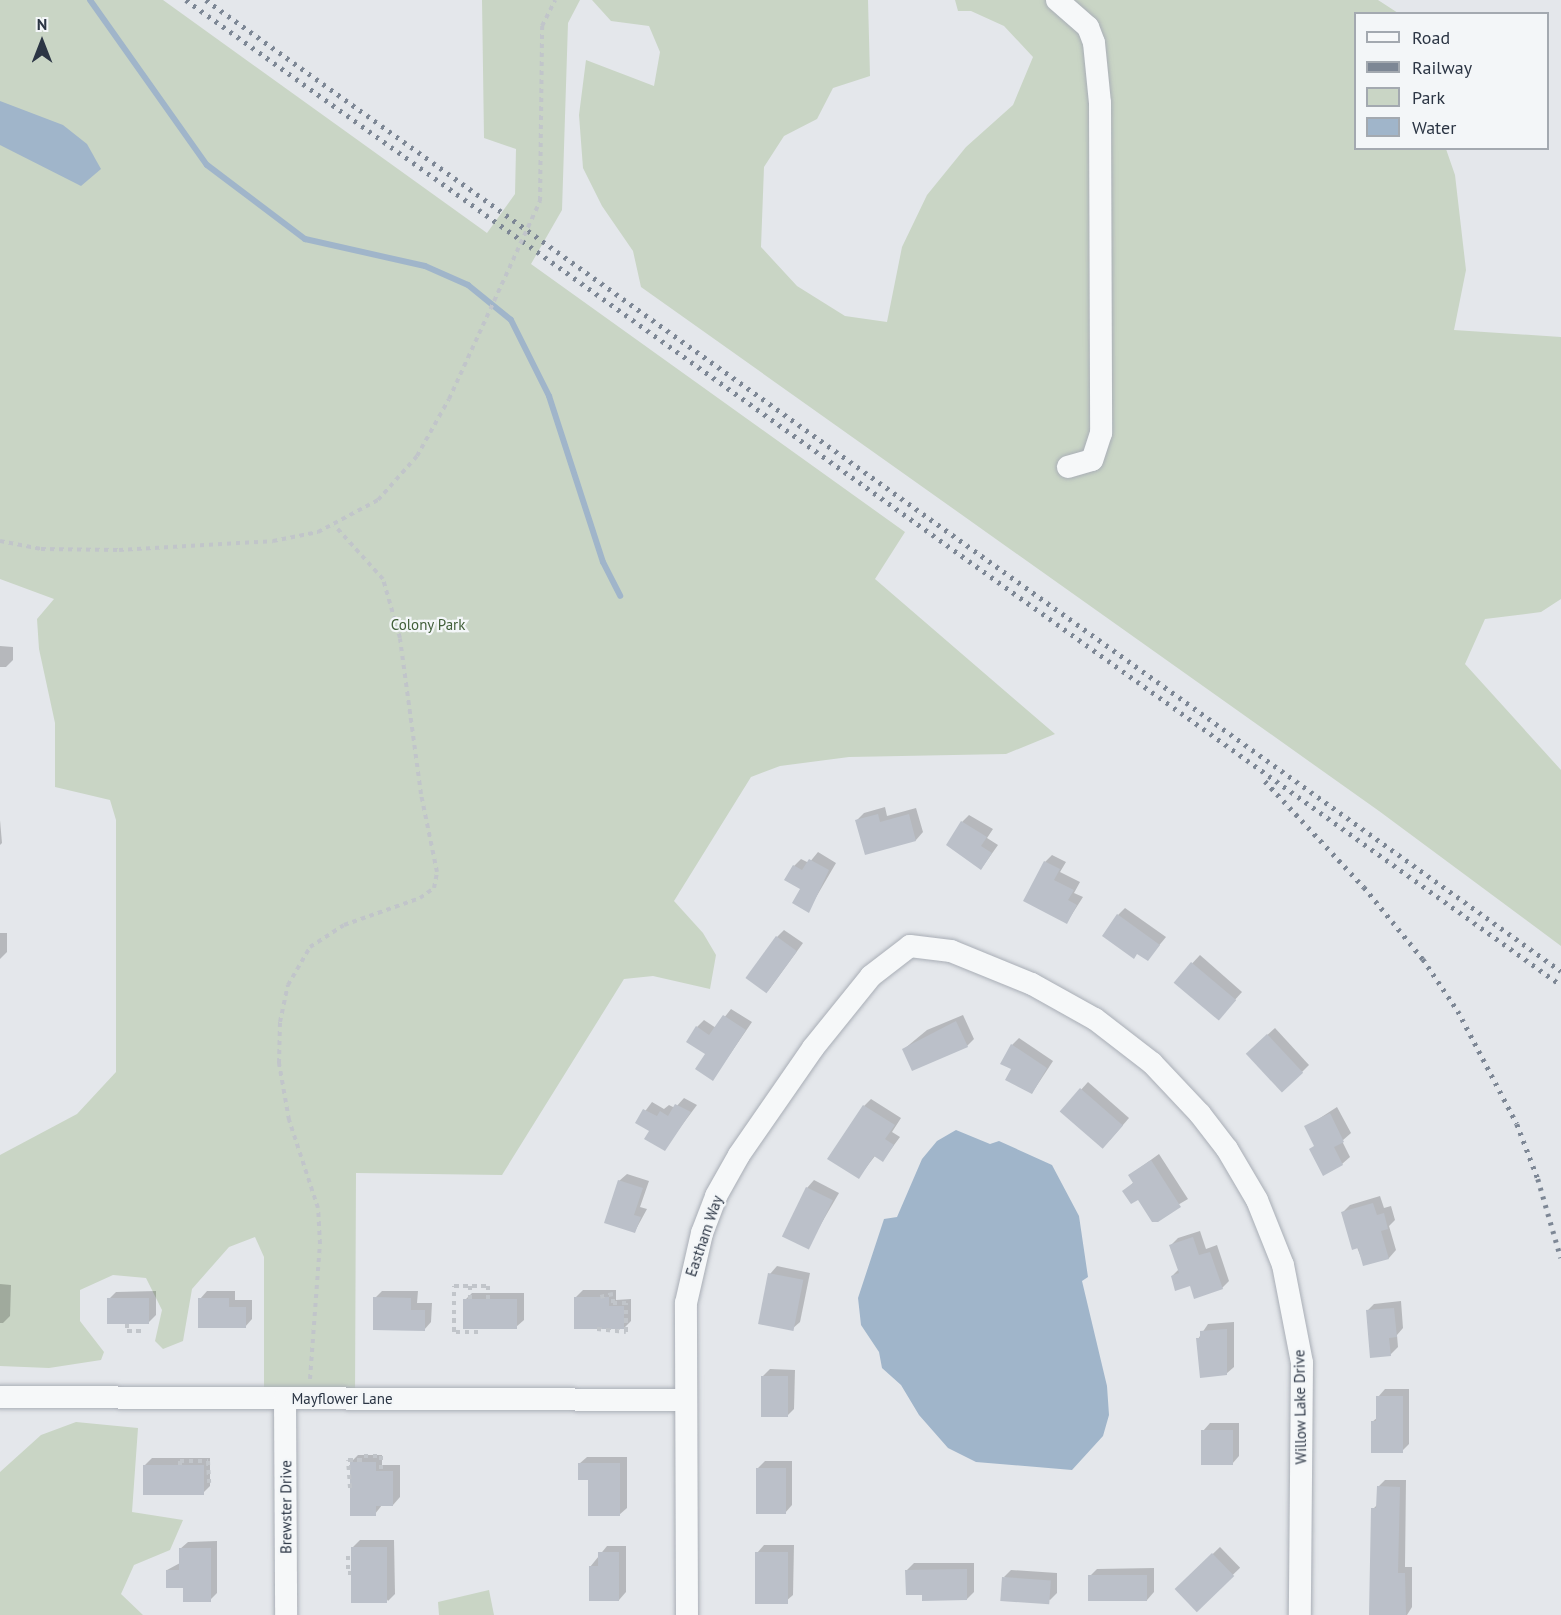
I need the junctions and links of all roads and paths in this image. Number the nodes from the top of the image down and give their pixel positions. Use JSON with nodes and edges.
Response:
{"nodes":[{"id":1,"x":555,"y":0,"type":"edge"},
{"id":2,"x":1057,"y":0,"type":"edge"},
{"id":3,"x":1068,"y":467,"type":"dead end"},
{"id":4,"x":335,"y":526,"type":"junction"},
{"id":5,"x":0,"y":541,"type":"edge"},
{"id":6,"x":931,"y":947,"type":"joint"},
{"id":7,"x":470,"y":1286,"type":"junction"},
{"id":8,"x":600,"y":1297,"type":"dead end"},
{"id":9,"x":470,"y":1299,"type":"dead end"},
{"id":10,"x":488,"y":1299,"type":"dead end"},
{"id":11,"x":127,"y":1324,"type":"dead end"},
{"id":12,"x":597,"y":1329,"type":"dead end"},
{"id":13,"x":144,"y":1331,"type":"dead end"},
{"id":14,"x":478,"y":1332,"type":"dead end"},
{"id":15,"x":310,"y":1383,"type":"dead end"},
{"id":16,"x":0,"y":1396,"type":"edge"},
{"id":17,"x":285,"y":1398,"type":"junction"},
{"id":18,"x":685,"y":1400,"type":"junction"},
{"id":19,"x":180,"y":1465,"type":"dead end"},
{"id":20,"x":381,"y":1471,"type":"dead end"},
{"id":21,"x":209,"y":1483,"type":"dead end"},
{"id":22,"x":350,"y":1488,"type":"dead end"},
{"id":23,"x":348,"y":1556,"type":"dead end"},
{"id":24,"x":351,"y":1573,"type":"dead end"},
{"id":25,"x":286,"y":1615,"type":"edge"},
{"id":26,"x":687,"y":1615,"type":"edge"},
{"id":27,"x":1300,"y":1615,"type":"edge"}],
"edges":[{"from":1,"to":4,"type":"path","bridge":true},
{"from":2,"to":3,"type":"street"},
{"from":4,"to":5,"type":"path"},
{"from":4,"to":15,"type":"path"},
{"from":6,"to":18,"type":"street","name":"Eastham Way"},
{"from":6,"to":27,"type":"street","name":"Willow Lake Drive"},
{"from":7,"to":9,"type":"path"},
{"from":7,"to":10,"type":"path"},
{"from":7,"to":14,"type":"path"},
{"from":8,"to":12,"type":"path"},
{"from":11,"to":13,"type":"path"},
{"from":16,"to":17,"type":"street","name":"Mayflower Lane"},
{"from":17,"to":18,"type":"street","name":"Mayflower Lane"},
{"from":17,"to":25,"type":"street","name":"Brewster Drive"},
{"from":18,"to":26,"type":"street","name":"Eastham Way"},
{"from":19,"to":21,"type":"path"},
{"from":20,"to":22,"type":"path"},
{"from":23,"to":24,"type":"path"}]}
